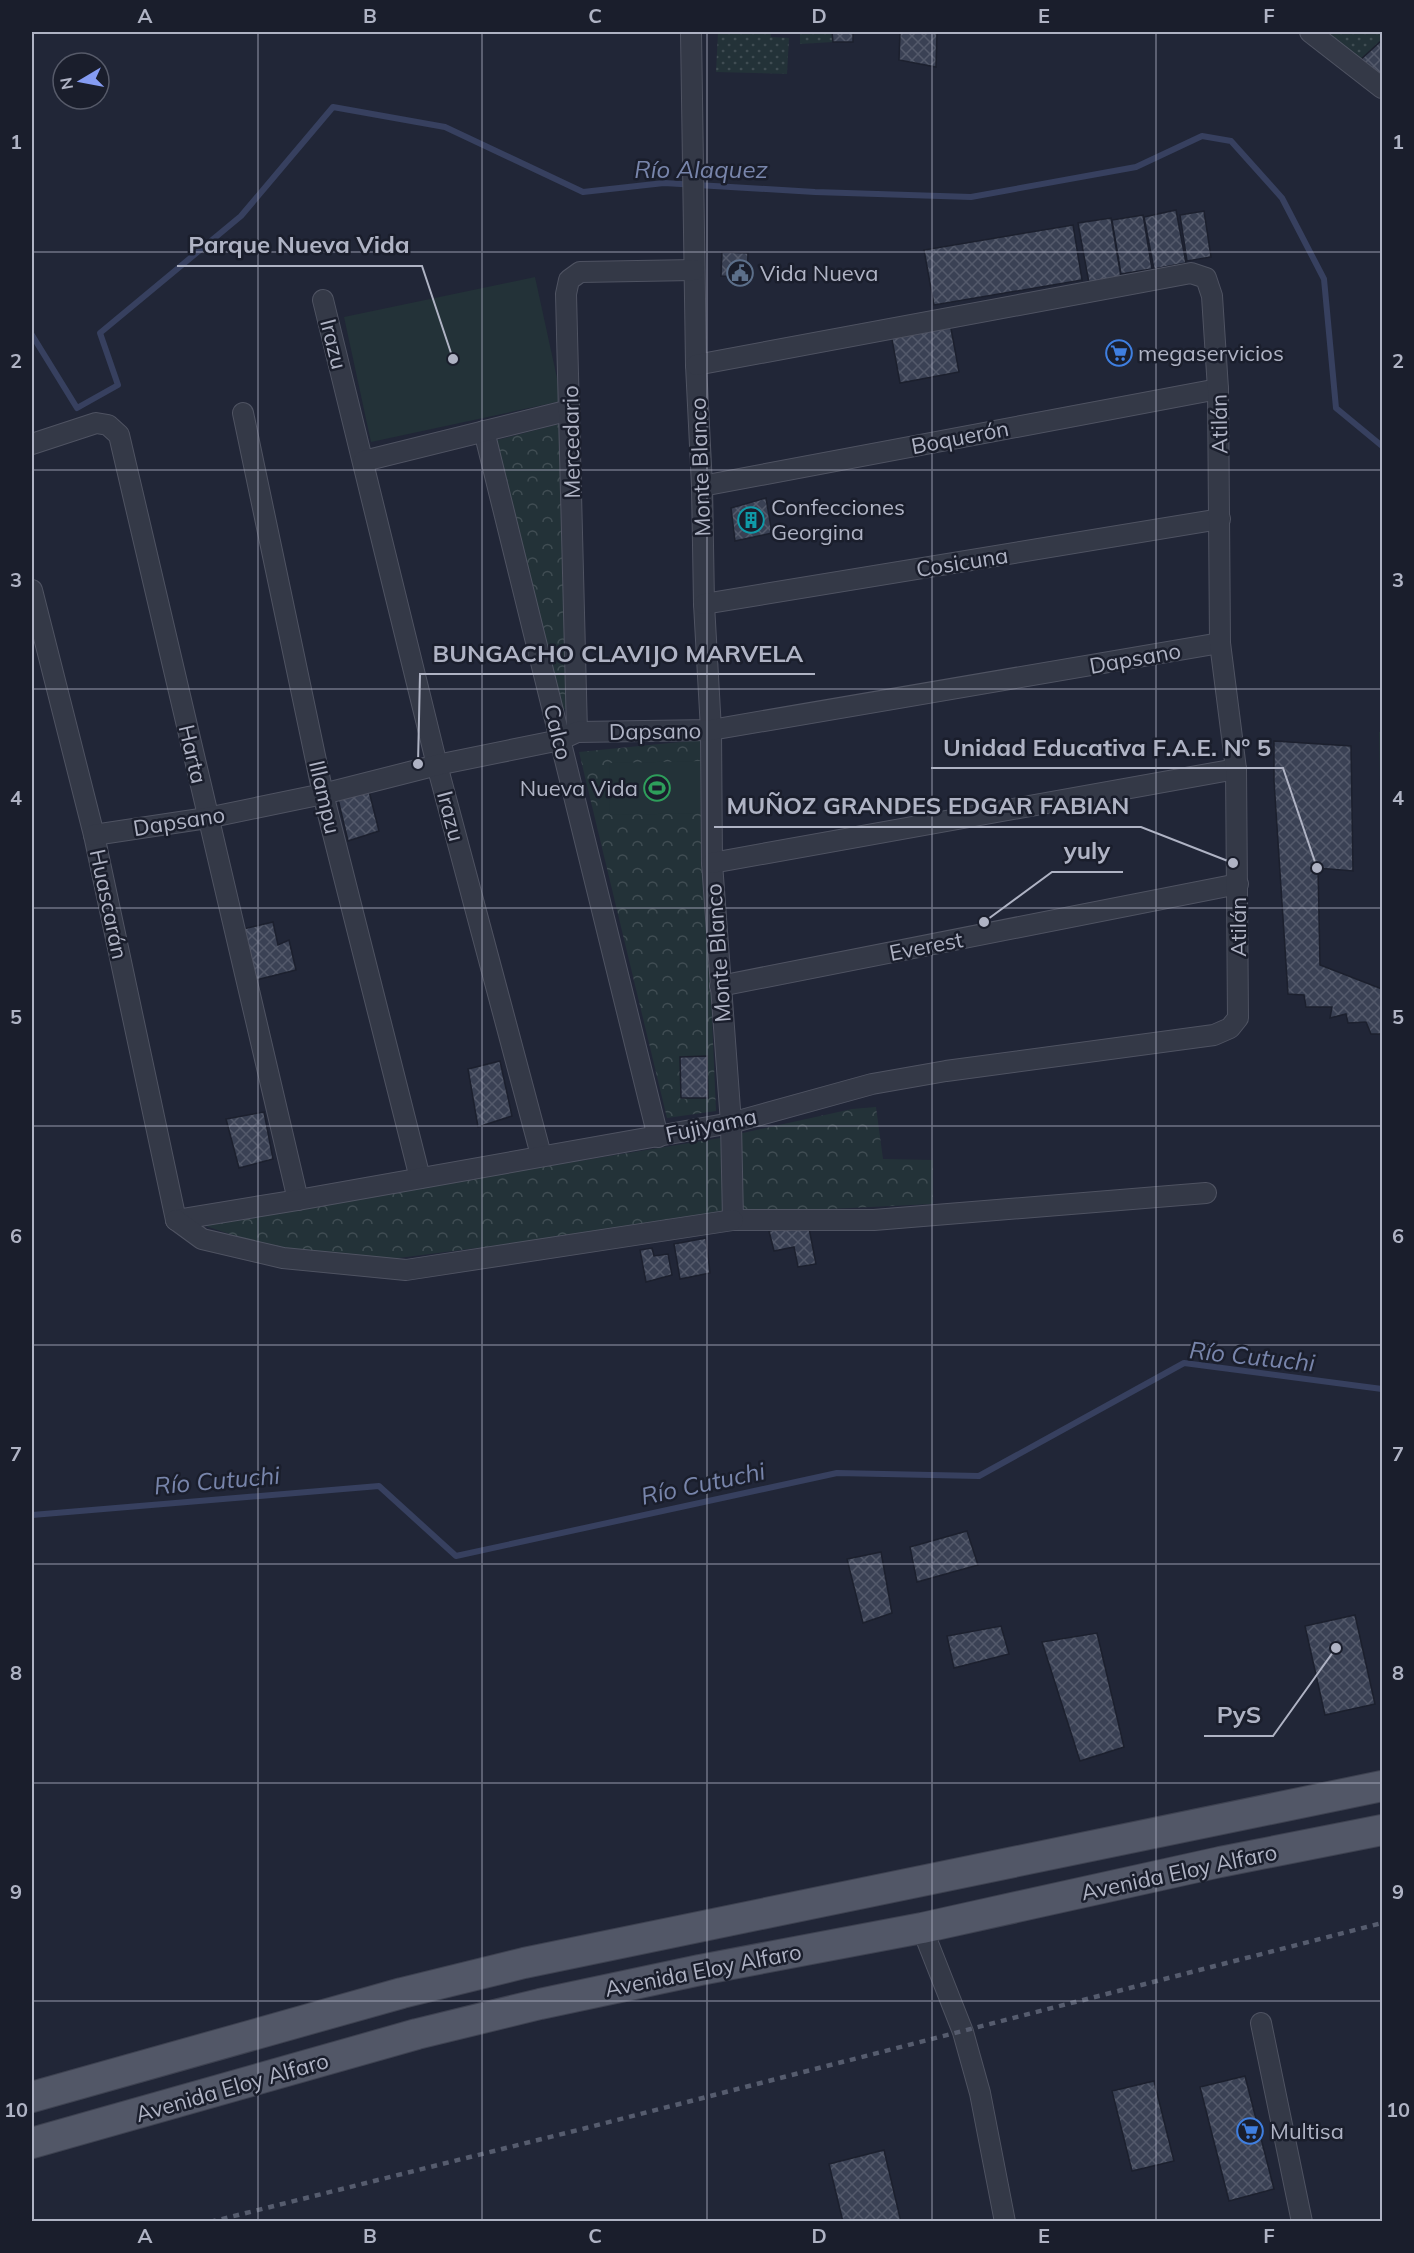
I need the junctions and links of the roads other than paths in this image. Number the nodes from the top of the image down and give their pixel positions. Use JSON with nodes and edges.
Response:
{"nodes":[{"id":1,"x":691,"y":32,"type":"edge"},
{"id":2,"x":1310,"y":32,"type":"edge"},
{"id":3,"x":1383,"y":88,"type":"edge"},
{"id":4,"x":694,"y":270,"type":"junction"},
{"id":5,"x":323,"y":300,"type":"dead end"},
{"id":6,"x":696,"y":365,"type":"junction"},
{"id":7,"x":1218,"y":389,"type":"junction"},
{"id":8,"x":570,"y":410,"type":"junction"},
{"id":9,"x":243,"y":413,"type":"dead end"},
{"id":10,"x":484,"y":431,"type":"junction"},
{"id":11,"x":32,"y":444,"type":"edge"},
{"id":12,"x":363,"y":461,"type":"junction"},
{"id":13,"x":702,"y":486,"type":"junction"},
{"id":14,"x":1220,"y":519,"type":"junction"},
{"id":15,"x":32,"y":590,"type":"edge"},
{"id":16,"x":704,"y":604,"type":"junction"},
{"id":17,"x":1220,"y":643,"type":"junction"},
{"id":18,"x":711,"y":730,"type":"junction"},
{"id":19,"x":569,"y":736,"type":"junction"},
{"id":20,"x":437,"y":765,"type":"junction"},
{"id":21,"x":1236,"y":769,"type":"junction"},
{"id":22,"x":323,"y":794,"type":"junction"},
{"id":23,"x":207,"y":818,"type":"junction"},
{"id":24,"x":94,"y":835,"type":"junction"},
{"id":25,"x":712,"y":863,"type":"junction"},
{"id":26,"x":1238,"y":884,"type":"junction"},
{"id":27,"x":720,"y":986,"type":"junction"},
{"id":28,"x":1238,"y":1018,"type":"joint"},
{"id":29,"x":730,"y":1123,"type":"junction"},
{"id":30,"x":658,"y":1137,"type":"junction"},
{"id":31,"x":541,"y":1155,"type":"junction"},
{"id":32,"x":420,"y":1178,"type":"junction"},
{"id":33,"x":1206,"y":1193,"type":"dead end"},
{"id":34,"x":298,"y":1200,"type":"junction"},
{"id":35,"x":176,"y":1220,"type":"junction"},
{"id":36,"x":733,"y":1220,"type":"junction"},
{"id":37,"x":1383,"y":1786,"type":"edge"},
{"id":38,"x":1383,"y":1830,"type":"edge"},
{"id":39,"x":922,"y":1928,"type":"junction"},
{"id":40,"x":1261,"y":2023,"type":"dead end"},
{"id":41,"x":32,"y":2097,"type":"edge"},
{"id":42,"x":32,"y":2143,"type":"edge"},
{"id":43,"x":1005,"y":2222,"type":"edge"},
{"id":44,"x":1302,"y":2222,"type":"edge"}],
"edges":[{"from":1,"to":4,"type":"street","name":"Monte Blanco"},
{"from":2,"to":3,"type":"street"},
{"from":4,"to":6,"type":"street","name":"Monte Blanco"},
{"from":4,"to":8,"type":"street","name":"Mercedario"},
{"from":5,"to":12,"type":"street","name":"Irazu"},
{"from":6,"to":7,"type":"street","name":"Atilán"},
{"from":6,"to":13,"type":"street","name":"Monte Blanco"},
{"from":7,"to":13,"type":"street","name":"Boquerón"},
{"from":7,"to":14,"type":"street","name":"Atilán"},
{"from":8,"to":10,"type":"street"},
{"from":8,"to":19,"type":"street","name":"Mercedario"},
{"from":9,"to":22,"type":"street","name":"Illampu"},
{"from":10,"to":12,"type":"street"},
{"from":10,"to":19,"type":"street","name":"Calco"},
{"from":11,"to":23,"type":"street","name":"Harta"},
{"from":12,"to":20,"type":"street","name":"Irazu"},
{"from":13,"to":16,"type":"street","name":"Monte Blanco"},
{"from":14,"to":16,"type":"street","name":"Cosicuna"},
{"from":14,"to":17,"type":"street","name":"Atilán"},
{"from":15,"to":24,"type":"street","name":"Huascarán"},
{"from":16,"to":18,"type":"street","name":"Monte Blanco"},
{"from":17,"to":18,"type":"street","name":"Dapsano"},
{"from":17,"to":21,"type":"street","name":"Atilán"},
{"from":18,"to":19,"type":"street","name":"Dapsano"},
{"from":18,"to":25,"type":"street","name":"Monte Blanco"},
{"from":19,"to":20,"type":"street","name":"Dapsano"},
{"from":19,"to":30,"type":"street","name":"Calco"},
{"from":20,"to":22,"type":"street","name":"Dapsano"},
{"from":20,"to":31,"type":"street","name":"Irazu"},
{"from":21,"to":25,"type":"street"},
{"from":21,"to":26,"type":"street","name":"Atilán"},
{"from":22,"to":23,"type":"street","name":"Dapsano"},
{"from":22,"to":32,"type":"street","name":"Illampu"},
{"from":23,"to":24,"type":"street","name":"Dapsano"},
{"from":23,"to":34,"type":"street","name":"Harta"},
{"from":24,"to":35,"type":"street","name":"Huascarán"},
{"from":25,"to":27,"type":"street","name":"Monte Blanco"},
{"from":26,"to":27,"type":"street","name":"Everest"},
{"from":26,"to":28,"type":"street","name":"Atilán"},
{"from":27,"to":29,"type":"street","name":"Monte Blanco"},
{"from":28,"to":29,"type":"street","name":"Fujiyama"},
{"from":29,"to":30,"type":"street","name":"Fujiyama"},
{"from":29,"to":36,"type":"street","name":"Monte Blanco"},
{"from":30,"to":31,"type":"street","name":"Fujiyama"},
{"from":31,"to":32,"type":"street","name":"Fujiyama"},
{"from":32,"to":34,"type":"street","name":"Fujiyama"},
{"from":33,"to":36,"type":"street"},
{"from":34,"to":35,"type":"street","name":"Fujiyama"},
{"from":35,"to":36,"type":"street"},
{"from":37,"to":41,"type":"main road","name":"Avenida Eloy Alfaro"},
{"from":38,"to":39,"type":"main road","name":"Avenida Eloy Alfaro"},
{"from":39,"to":42,"type":"main road","name":"Avenida Eloy Alfaro"},
{"from":39,"to":43,"type":"street"},
{"from":40,"to":44,"type":"street"}]}
